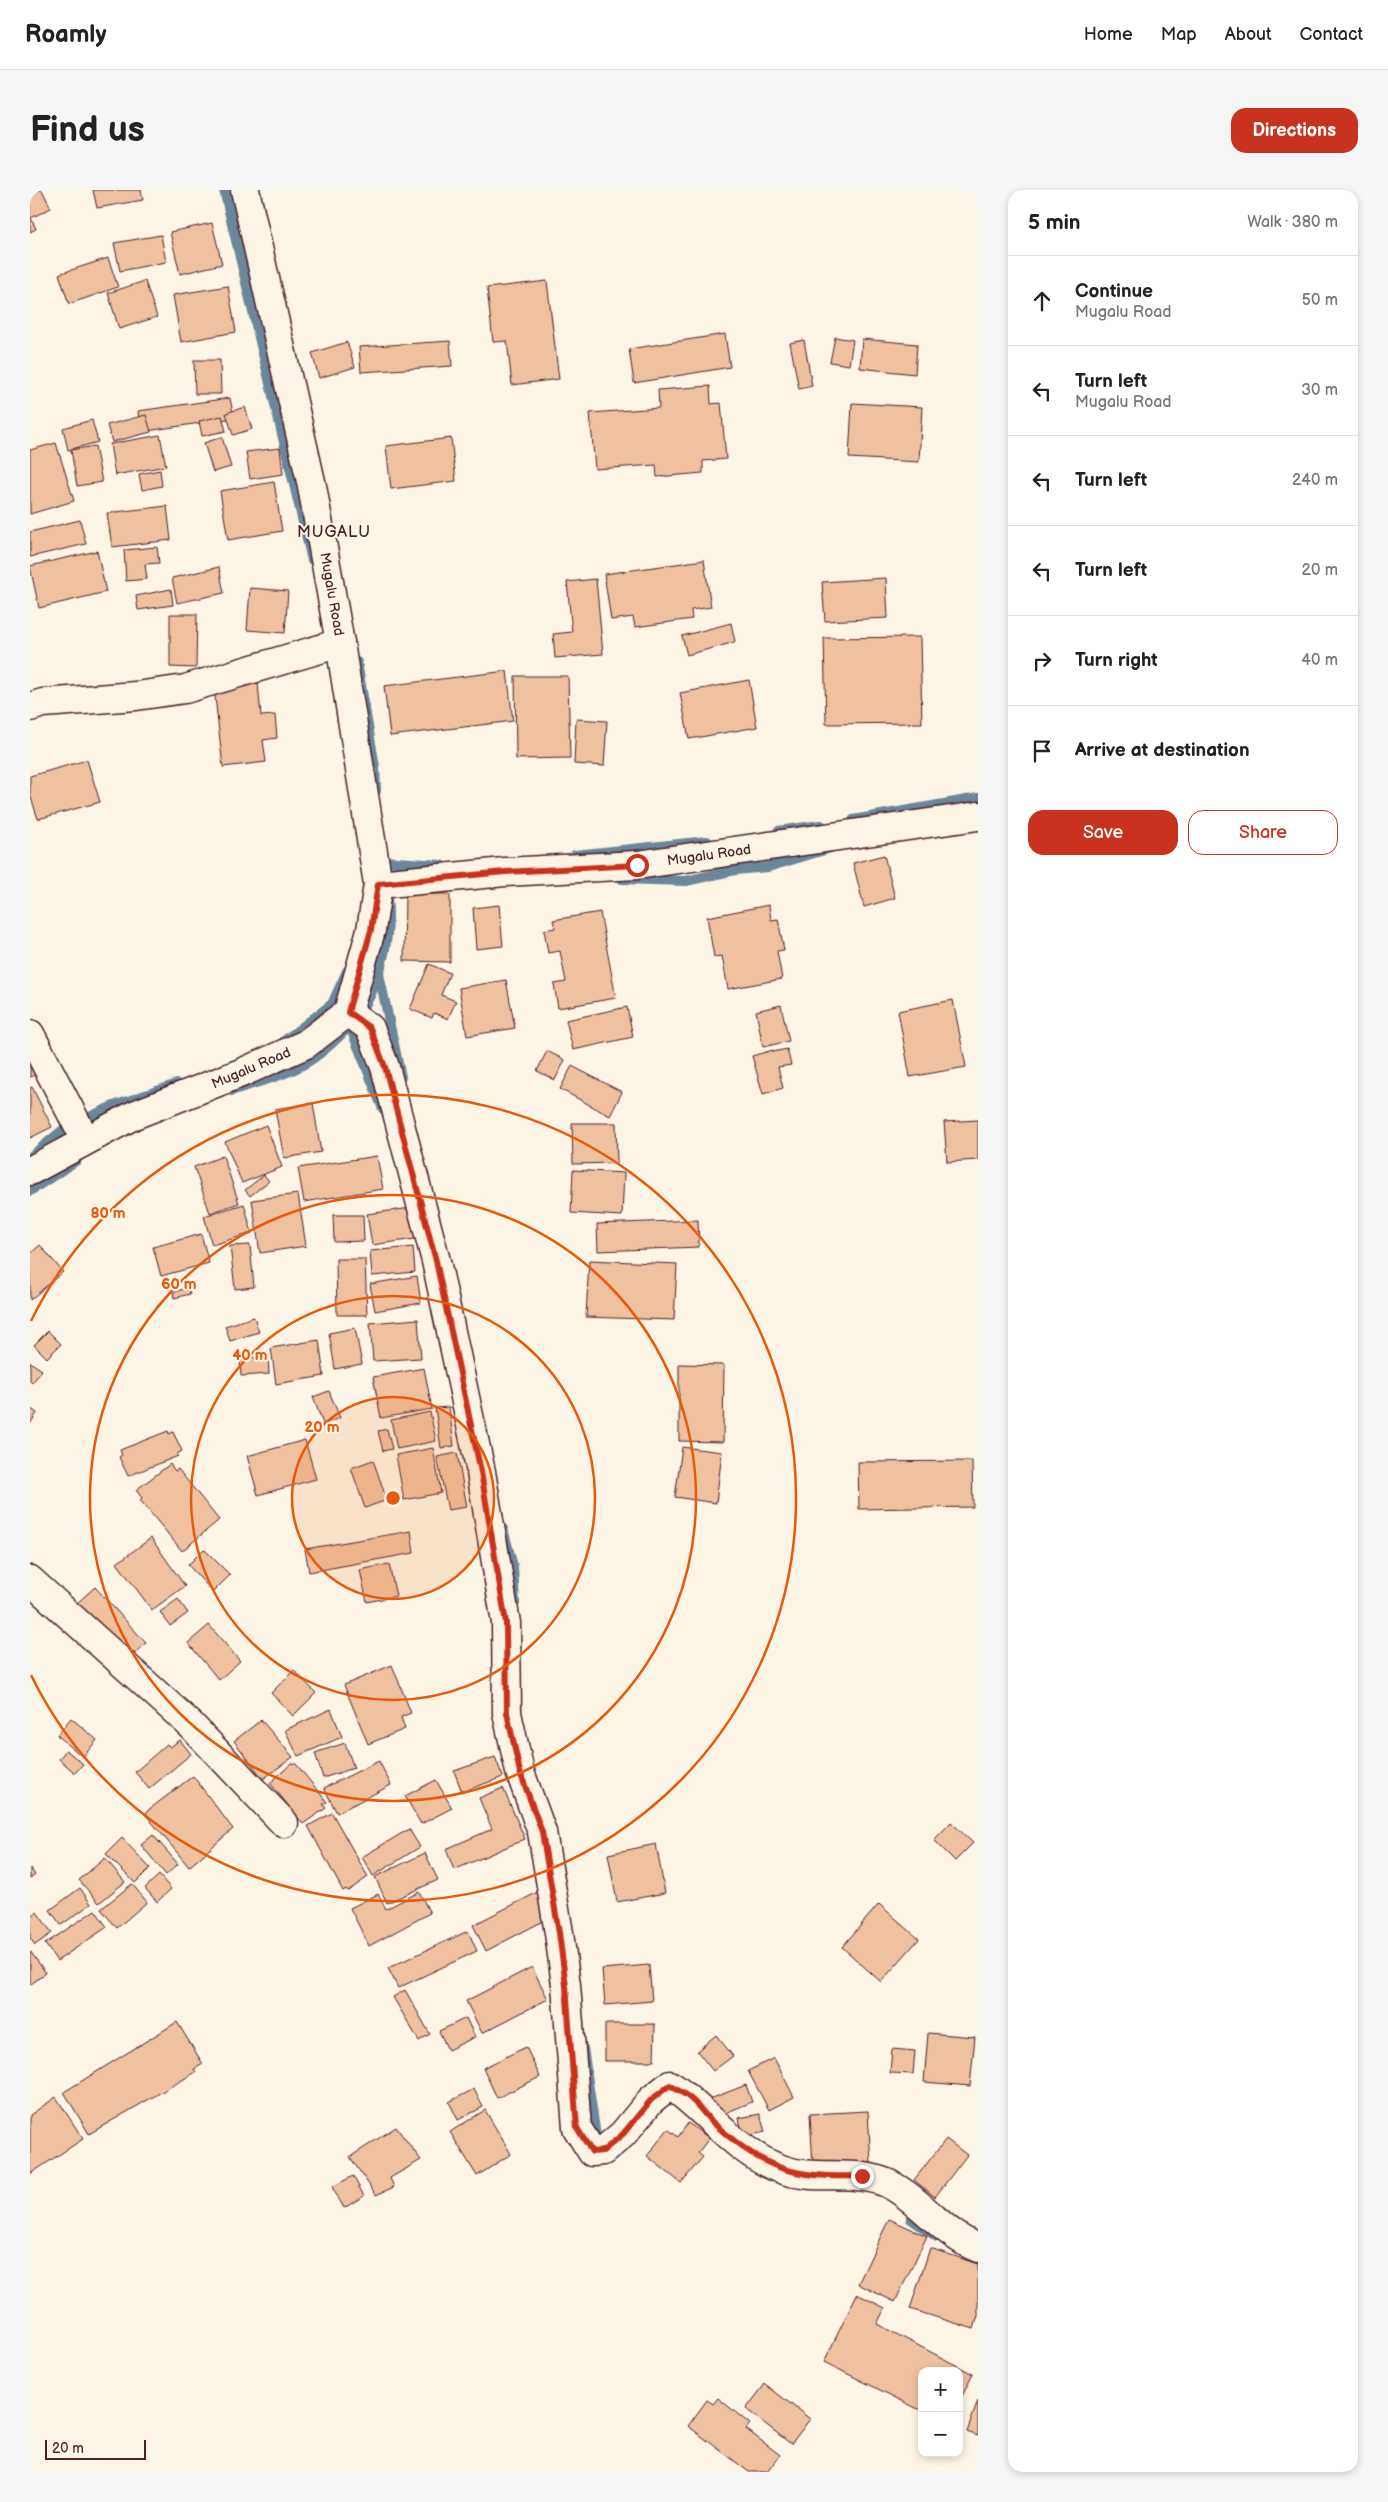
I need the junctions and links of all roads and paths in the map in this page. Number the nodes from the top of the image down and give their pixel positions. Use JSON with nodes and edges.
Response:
{"nodes":[{"id":1,"x":245,"y":190,"type":"edge"},
{"id":2,"x":340,"y":643,"type":"junction"},
{"id":3,"x":30,"y":707,"type":"edge"},
{"id":4,"x":978,"y":816,"type":"edge"},
{"id":5,"x":378,"y":884,"type":"junction"},
{"id":6,"x":348,"y":1012,"type":"junction"},
{"id":7,"x":30,"y":1034,"type":"edge"},
{"id":8,"x":85,"y":1139,"type":"junction"},
{"id":9,"x":30,"y":1171,"type":"edge"},
{"id":10,"x":30,"y":1580,"type":"edge"},
{"id":11,"x":284,"y":1824,"type":"dead end"},
{"id":12,"x":978,"y":2248,"type":"edge"}],
"edges":[{"from":1,"to":2,"type":"street","name":"Mugalu Road"},
{"from":2,"to":3,"type":"street"},
{"from":2,"to":5,"type":"street","name":"Mugalu Road"},
{"from":4,"to":5,"type":"street","name":"Mugalu Road"},
{"from":5,"to":6,"type":"street","name":"Mugalu Road"},
{"from":6,"to":8,"type":"street","name":"Mugalu Road"},
{"from":6,"to":12,"type":"street"},
{"from":7,"to":8,"type":"street"},
{"from":8,"to":9,"type":"street","name":"Mugalu Road"},
{"from":10,"to":11,"type":"street"}]}
